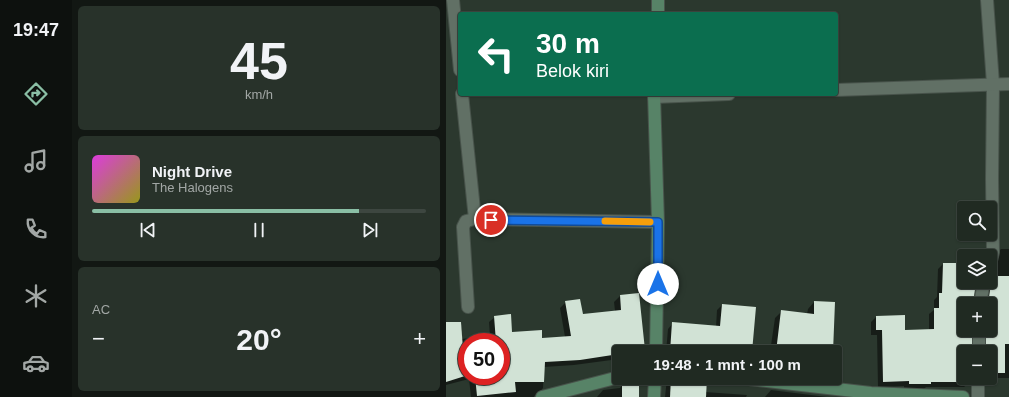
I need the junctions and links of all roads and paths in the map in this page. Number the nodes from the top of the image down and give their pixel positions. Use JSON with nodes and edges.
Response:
{"nodes":[{"id":1,"x":453,"y":0,"type":"edge"},
{"id":2,"x":658,"y":0,"type":"edge"},
{"id":3,"x":987,"y":0,"type":"edge"},
{"id":4,"x":658,"y":12,"type":"edge"},
{"id":5,"x":458,"y":50,"type":"edge"},
{"id":6,"x":993,"y":84,"type":"junction"},
{"id":7,"x":1009,"y":84,"type":"edge"},
{"id":8,"x":838,"y":90,"type":"edge"},
{"id":9,"x":462,"y":96,"type":"edge"},
{"id":10,"x":654,"y":96,"type":"edge"},
{"id":11,"x":476,"y":219,"type":"junction"},
{"id":12,"x":658,"y":222,"type":"junction"},
{"id":13,"x":993,"y":249,"type":"edge"},
{"id":14,"x":468,"y":307,"type":"dead end"},
{"id":15,"x":656,"y":345,"type":"edge"},
{"id":16,"x":612,"y":379,"type":"edge"},
{"id":17,"x":655,"y":385,"type":"edge"},
{"id":18,"x":794,"y":385,"type":"edge"},
{"id":19,"x":978,"y":385,"type":"edge"},
{"id":20,"x":871,"y":395,"type":"edge"},
{"id":21,"x":542,"y":397,"type":"edge"},
{"id":22,"x":654,"y":397,"type":"edge"},
{"id":23,"x":963,"y":397,"type":"edge"},
{"id":24,"x":978,"y":397,"type":"edge"}],
"edges":[{"from":1,"to":5,"type":"street"},
{"from":2,"to":4,"type":"street"},
{"from":3,"to":6,"type":"street"},
{"from":6,"to":7,"type":"street"},
{"from":6,"to":8,"type":"street"},
{"from":6,"to":13,"type":"street"},
{"from":9,"to":11,"type":"street"},
{"from":10,"to":12,"type":"street"},
{"from":11,"to":12,"type":"street"},
{"from":11,"to":14,"type":"street"},
{"from":12,"to":15,"type":"street"},
{"from":16,"to":21,"type":"street"},
{"from":17,"to":22,"type":"street"},
{"from":18,"to":20,"type":"street"},
{"from":19,"to":24,"type":"street"},
{"from":20,"to":23,"type":"street"}]}
